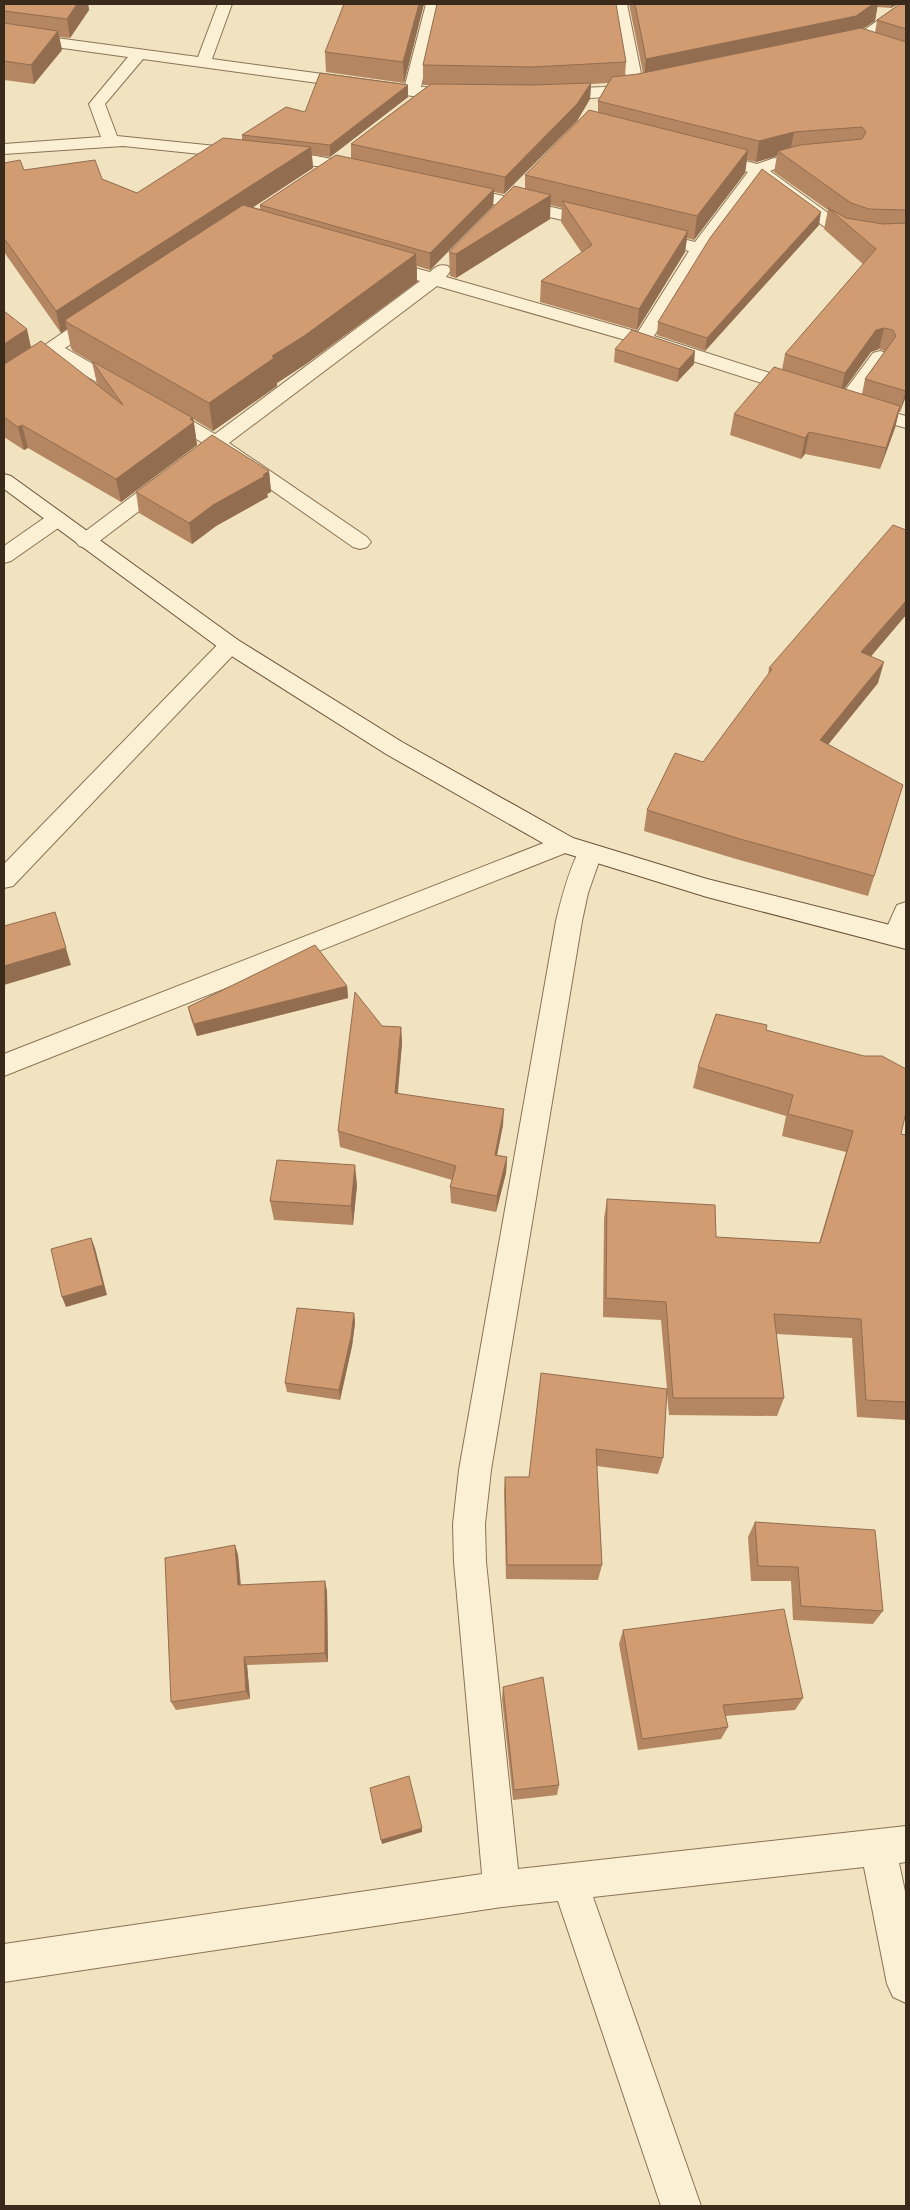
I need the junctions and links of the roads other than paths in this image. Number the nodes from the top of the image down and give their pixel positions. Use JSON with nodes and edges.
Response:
{"nodes":[{"id":1,"x":225,"y":4,"type":"edge"},
{"id":2,"x":434,"y":4,"type":"edge"},
{"id":3,"x":620,"y":4,"type":"edge"},
{"id":4,"x":906,"y":6,"type":"edge"},
{"id":5,"x":874,"y":14,"type":"edge"},
{"id":6,"x":892,"y":15,"type":"junction"},
{"id":7,"x":4,"y":36,"type":"edge"},
{"id":8,"x":858,"y":42,"type":"junction"},
{"id":9,"x":874,"y":48,"type":"edge"},
{"id":10,"x":822,"y":49,"type":"edge"},
{"id":11,"x":138,"y":55,"type":"junction"},
{"id":12,"x":203,"y":63,"type":"junction"},
{"id":13,"x":655,"y":84,"type":"edge"},
{"id":14,"x":636,"y":88,"type":"junction"},
{"id":15,"x":604,"y":92,"type":"junction"},
{"id":16,"x":470,"y":94,"type":"edge"},
{"id":17,"x":541,"y":95,"type":"edge"},
{"id":18,"x":417,"y":96,"type":"junction"},
{"id":19,"x":594,"y":108,"type":"dead end"},
{"id":20,"x":111,"y":141,"type":"junction"},
{"id":21,"x":4,"y":149,"type":"edge"},
{"id":22,"x":350,"y":152,"type":"edge"},
{"id":23,"x":694,"y":153,"type":"edge"},
{"id":24,"x":788,"y":160,"type":"edge"},
{"id":25,"x":334,"y":164,"type":"junction"},
{"id":26,"x":758,"y":170,"type":"junction"},
{"id":27,"x":375,"y":173,"type":"edge"},
{"id":28,"x":309,"y":180,"type":"edge"},
{"id":29,"x":442,"y":187,"type":"edge"},
{"id":30,"x":522,"y":188,"type":"edge"},
{"id":31,"x":508,"y":202,"type":"junction"},
{"id":32,"x":494,"y":216,"type":"edge"},
{"id":33,"x":613,"y":227,"type":"edge"},
{"id":34,"x":632,"y":232,"type":"edge"},
{"id":35,"x":906,"y":238,"type":"edge"},
{"id":36,"x":699,"y":248,"type":"junction"},
{"id":37,"x":454,"y":258,"type":"edge"},
{"id":38,"x":367,"y":260,"type":"edge"},
{"id":39,"x":434,"y":279,"type":"junction"},
{"id":40,"x":118,"y":305,"type":"edge"},
{"id":41,"x":643,"y":339,"type":"junction"},
{"id":42,"x":51,"y":348,"type":"junction"},
{"id":43,"x":880,"y":357,"type":"edge"},
{"id":44,"x":4,"y":381,"type":"edge"},
{"id":45,"x":845,"y":404,"type":"junction"},
{"id":46,"x":906,"y":422,"type":"edge"},
{"id":47,"x":215,"y":442,"type":"junction"},
{"id":48,"x":4,"y":480,"type":"edge"},
{"id":49,"x":56,"y":519,"type":"junction"},
{"id":50,"x":86,"y":542,"type":"junction"},
{"id":51,"x":360,"y":542,"type":"dead end"},
{"id":52,"x":4,"y":556,"type":"edge"},
{"id":53,"x":230,"y":645,"type":"junction"},
{"id":54,"x":577,"y":849,"type":"junction"},
{"id":55,"x":4,"y":879,"type":"edge"},
{"id":56,"x":906,"y":912,"type":"edge"},
{"id":57,"x":901,"y":938,"type":"edge"},
{"id":58,"x":4,"y":1065,"type":"edge"},
{"id":59,"x":892,"y":1846,"type":"edge"},
{"id":60,"x":569,"y":1881,"type":"junction"},
{"id":61,"x":502,"y":1889,"type":"junction"},
{"id":62,"x":4,"y":1963,"type":"edge"},
{"id":63,"x":906,"y":1984,"type":"edge"},
{"id":64,"x":681,"y":2206,"type":"edge"}],
"edges":[{"from":1,"to":12,"type":"street"},
{"from":2,"to":18,"type":"street"},
{"from":3,"to":14,"type":"street"},
{"from":4,"to":6,"type":"street"},
{"from":5,"to":6,"type":"street"},
{"from":6,"to":8,"type":"street"},
{"from":7,"to":11,"type":"street"},
{"from":8,"to":9,"type":"street"},
{"from":8,"to":10,"type":"street"},
{"from":11,"to":12,"type":"street"},
{"from":11,"to":20,"type":"street"},
{"from":12,"to":18,"type":"street"},
{"from":13,"to":14,"type":"street"},
{"from":14,"to":15,"type":"street"},
{"from":15,"to":17,"type":"street"},
{"from":15,"to":19,"type":"street"},
{"from":16,"to":18,"type":"street"},
{"from":20,"to":21,"type":"street"},
{"from":20,"to":25,"type":"street"},
{"from":22,"to":25,"type":"street"},
{"from":23,"to":26,"type":"street"},
{"from":24,"to":26,"type":"street"},
{"from":25,"to":27,"type":"street"},
{"from":25,"to":28,"type":"street"},
{"from":26,"to":35,"type":"street"},
{"from":26,"to":36,"type":"street"},
{"from":29,"to":31,"type":"street"},
{"from":30,"to":31,"type":"street"},
{"from":31,"to":32,"type":"street"},
{"from":31,"to":33,"type":"street"},
{"from":34,"to":36,"type":"street"},
{"from":36,"to":41,"type":"street"},
{"from":37,"to":39,"type":"street"},
{"from":38,"to":39,"type":"street"},
{"from":39,"to":41,"type":"street"},
{"from":39,"to":47,"type":"street"},
{"from":40,"to":42,"type":"street"},
{"from":41,"to":45,"type":"street"},
{"from":42,"to":44,"type":"street"},
{"from":42,"to":47,"type":"street"},
{"from":43,"to":45,"type":"street"},
{"from":45,"to":46,"type":"street"},
{"from":47,"to":50,"type":"street"},
{"from":47,"to":51,"type":"street"},
{"from":48,"to":49,"type":"street"},
{"from":49,"to":50,"type":"street"},
{"from":49,"to":52,"type":"street"},
{"from":50,"to":53,"type":"street"},
{"from":53,"to":54,"type":"street"},
{"from":53,"to":55,"type":"street"},
{"from":54,"to":57,"type":"street"},
{"from":54,"to":58,"type":"street"},
{"from":54,"to":61,"type":"street"},
{"from":56,"to":57,"type":"street"},
{"from":59,"to":60,"type":"street"},
{"from":59,"to":63,"type":"street"},
{"from":60,"to":61,"type":"street"},
{"from":60,"to":64,"type":"street"},
{"from":61,"to":62,"type":"street"}]}
